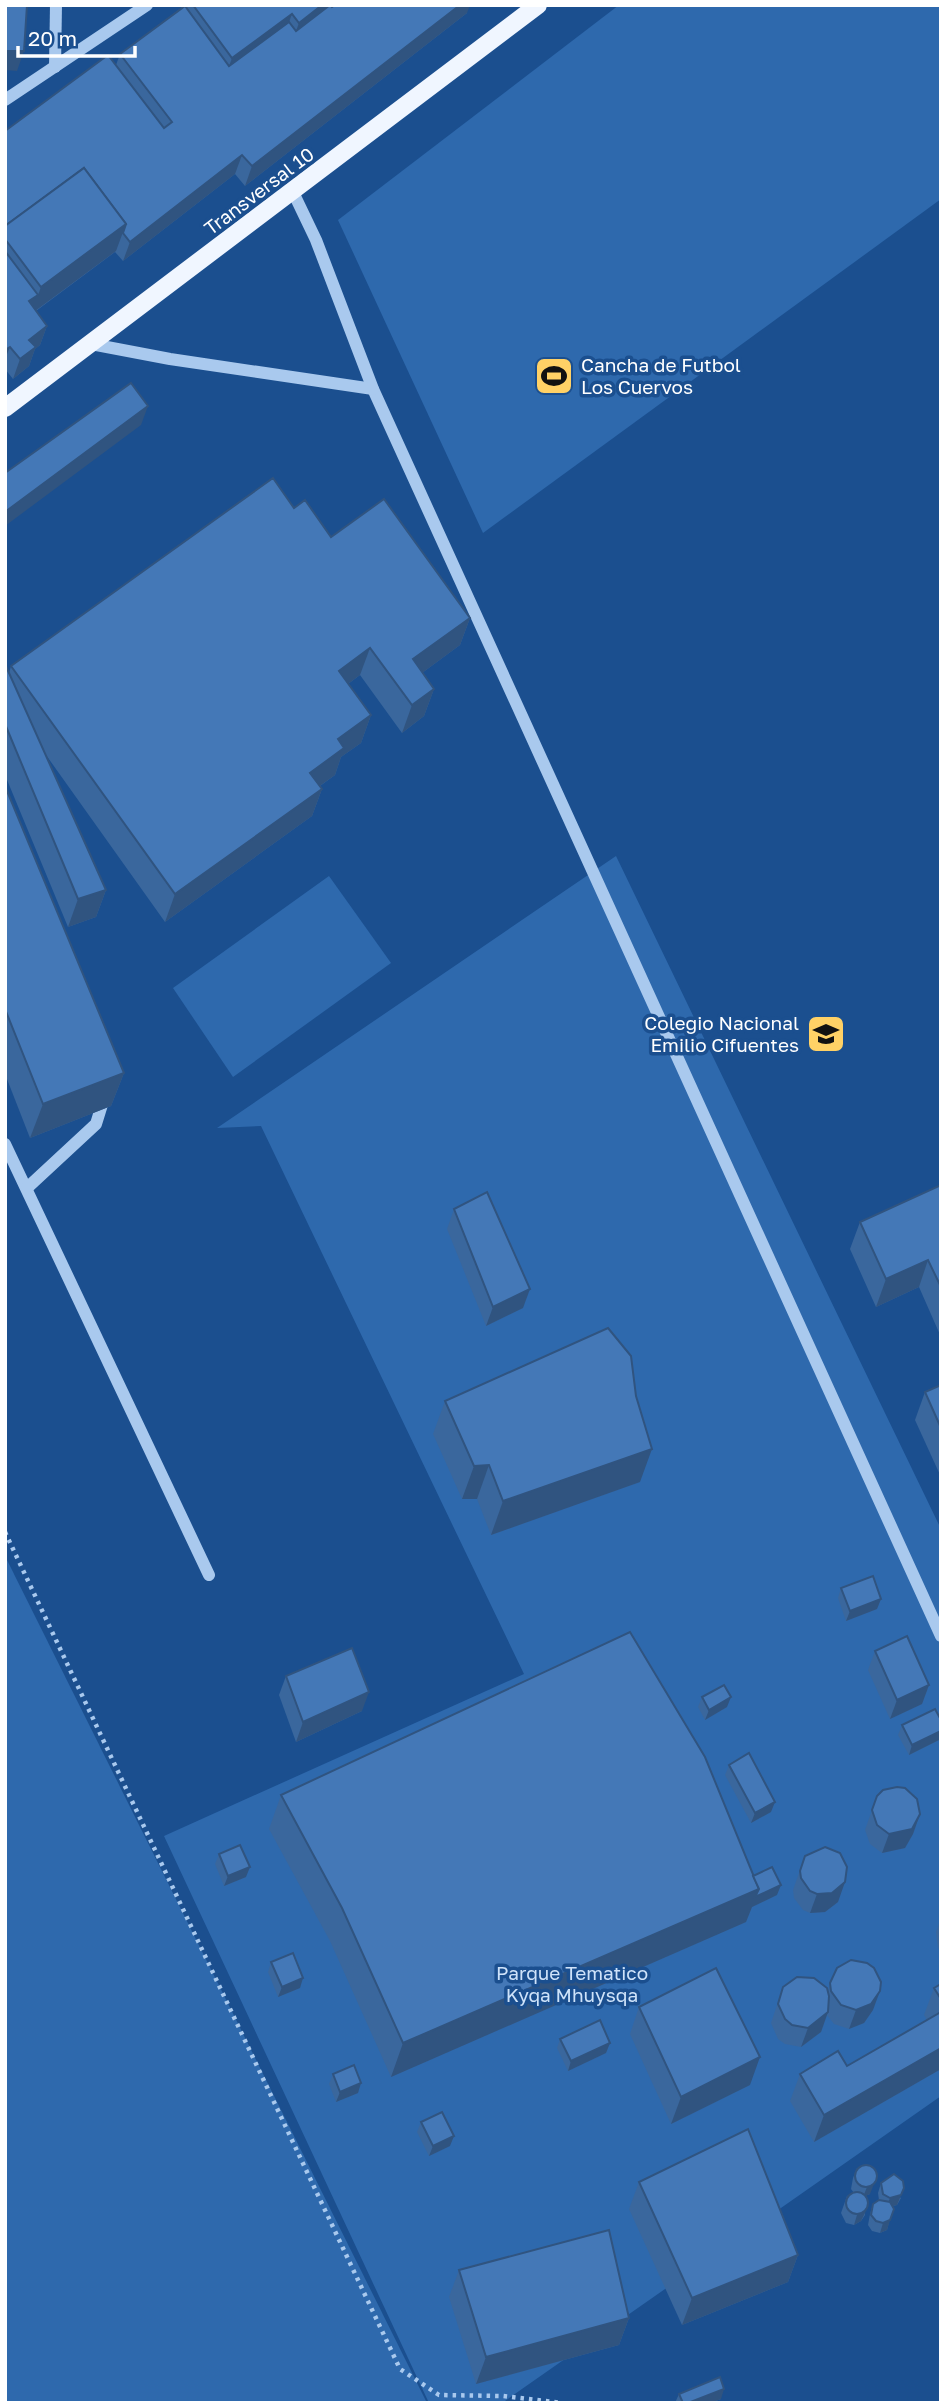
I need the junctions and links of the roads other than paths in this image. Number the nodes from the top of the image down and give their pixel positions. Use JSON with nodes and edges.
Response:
{"nodes":[{"id":1,"x":56,"y":5,"type":"edge"},
{"id":2,"x":148,"y":5,"type":"edge"},
{"id":3,"x":538,"y":5,"type":"edge"},
{"id":4,"x":55,"y":67,"type":"junction"},
{"id":5,"x":5,"y":100,"type":"edge"},
{"id":6,"x":293,"y":192,"type":"junction"},
{"id":7,"x":92,"y":344,"type":"junction"},
{"id":8,"x":373,"y":389,"type":"junction"},
{"id":9,"x":5,"y":408,"type":"edge"},
{"id":10,"x":101,"y":1085,"type":"edge"},
{"id":11,"x":5,"y":1144,"type":"edge"},
{"id":12,"x":27,"y":1188,"type":"junction"},
{"id":13,"x":209,"y":1575,"type":"dead end"},
{"id":14,"x":941,"y":1636,"type":"edge"}],
"edges":[{"from":1,"to":4,"type":"street"},
{"from":2,"to":4,"type":"street"},
{"from":3,"to":6,"type":"main road","name":"Transversal 10"},
{"from":4,"to":5,"type":"street"},
{"from":6,"to":7,"type":"main road","name":"Transversal 10"},
{"from":6,"to":8,"type":"street"},
{"from":7,"to":8,"type":"street"},
{"from":7,"to":9,"type":"main road","name":"Transversal 10"},
{"from":8,"to":14,"type":"street"},
{"from":10,"to":12,"type":"street"},
{"from":11,"to":12,"type":"street"},
{"from":12,"to":13,"type":"street"}]}
